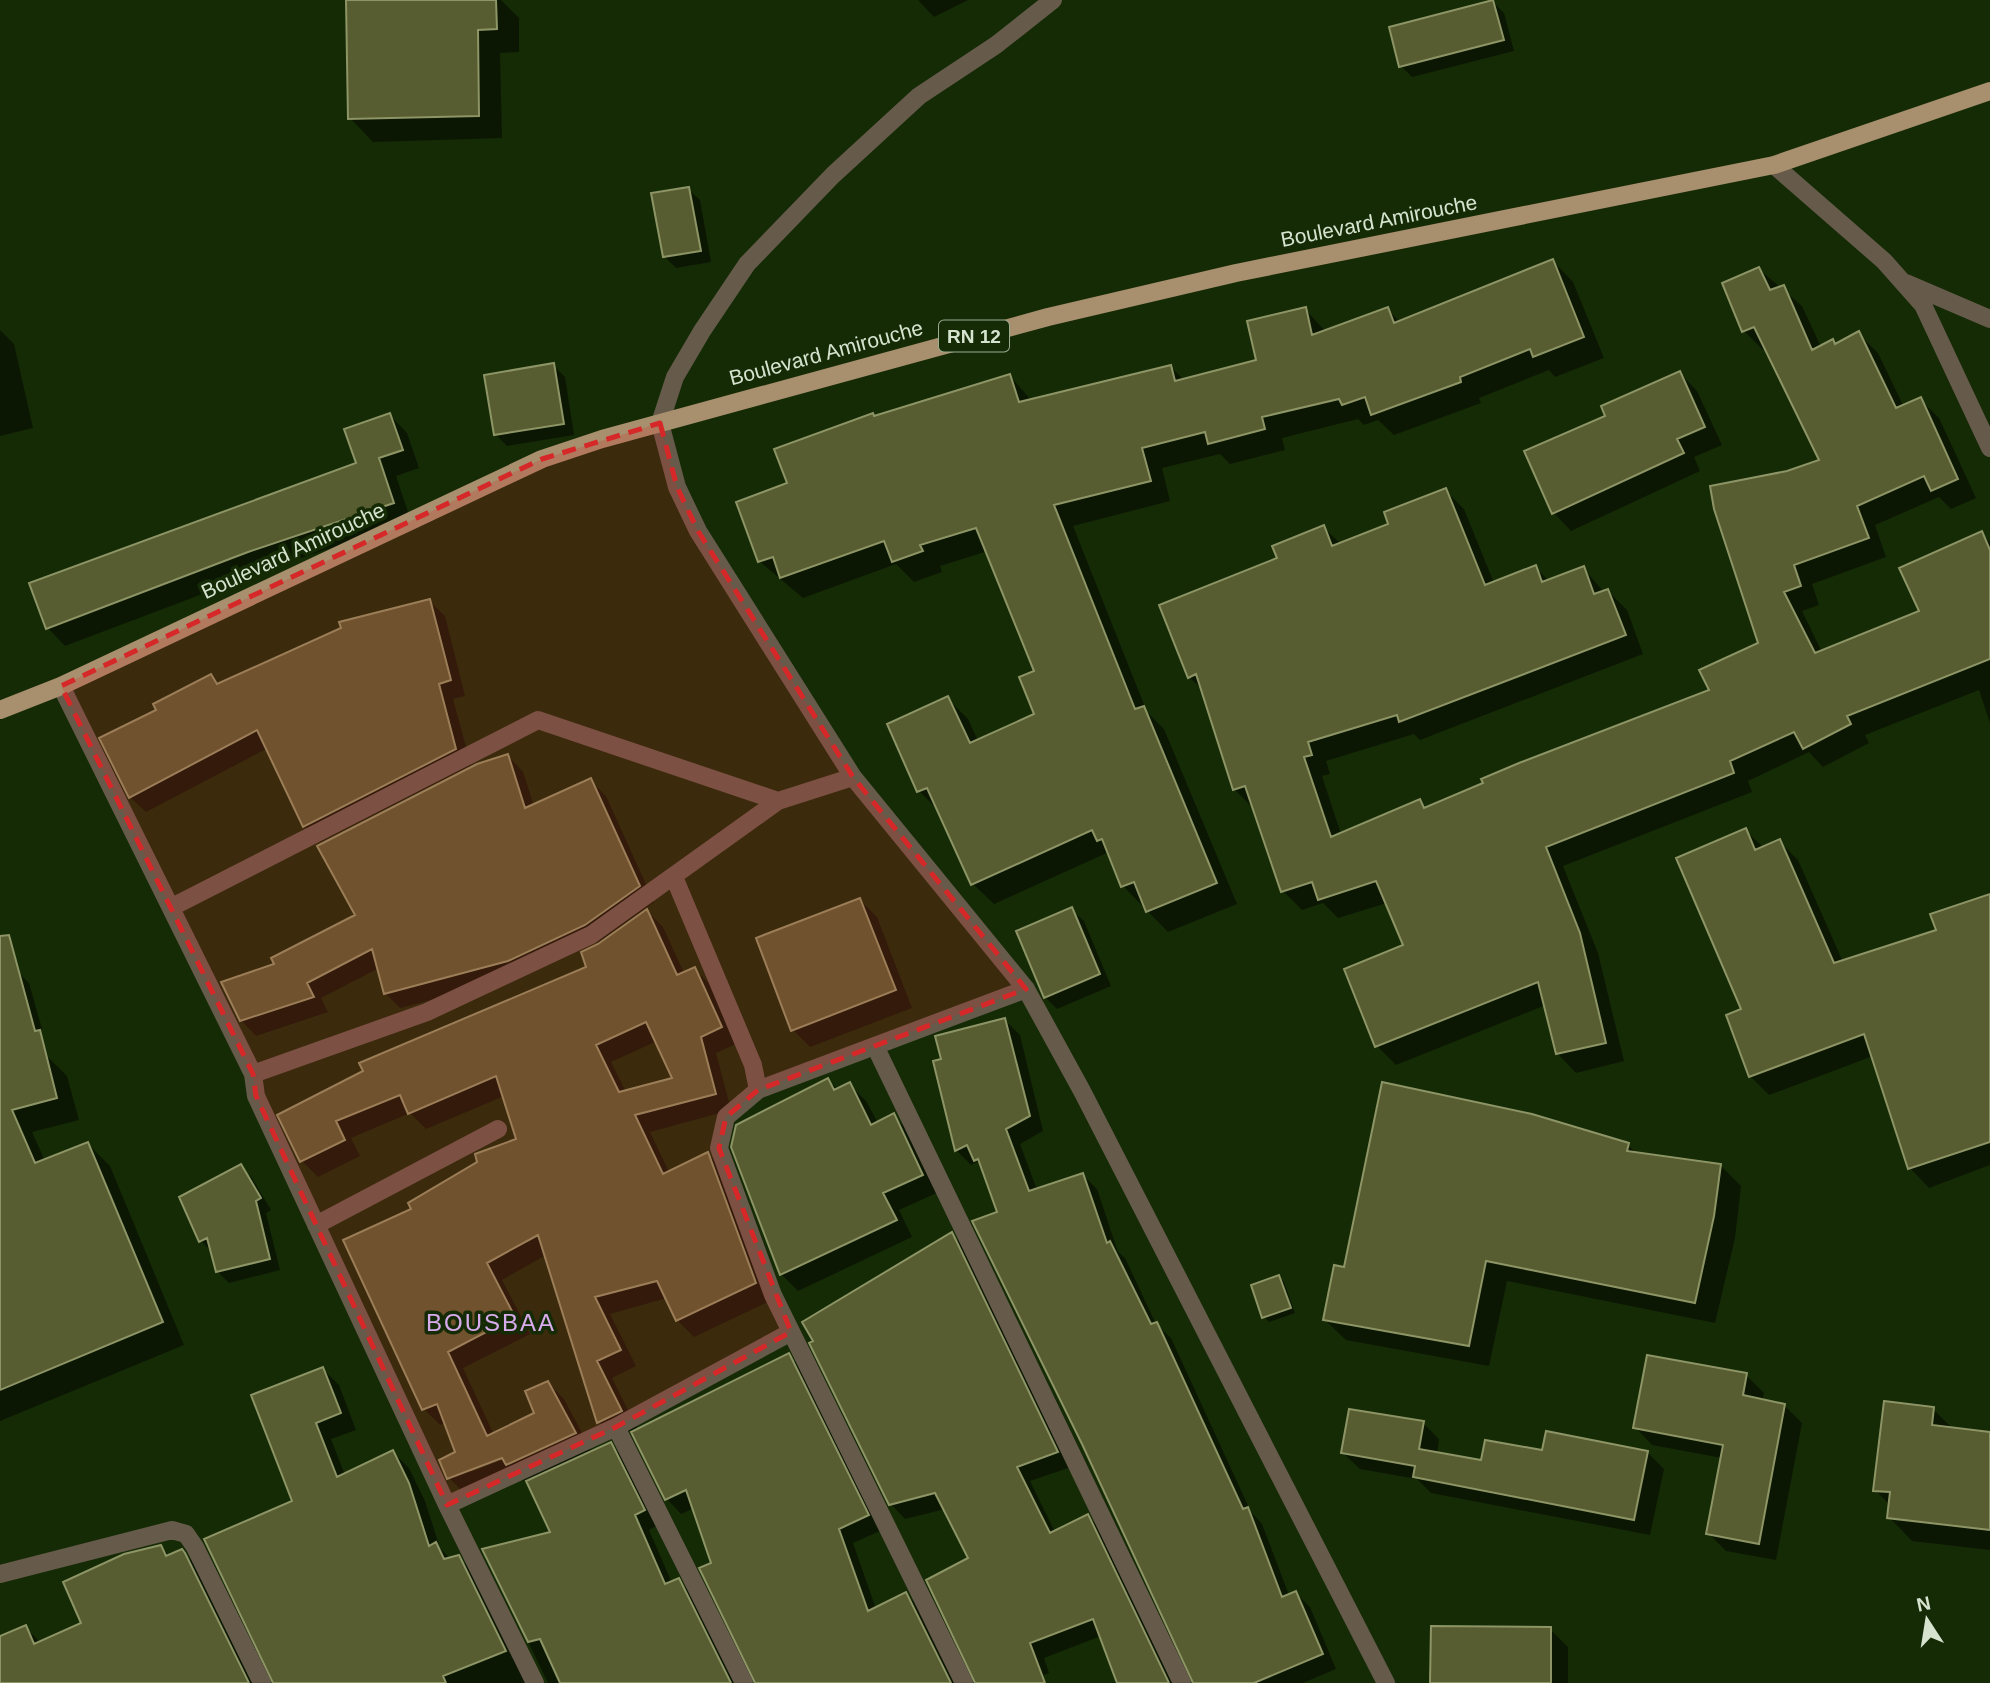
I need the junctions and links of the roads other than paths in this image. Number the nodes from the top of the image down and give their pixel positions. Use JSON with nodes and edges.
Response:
{"nodes":[{"id":1,"x":1053,"y":0,"type":"edge"},
{"id":2,"x":1990,"y":91,"type":"edge"},
{"id":3,"x":1774,"y":165,"type":"junction"},
{"id":4,"x":1902,"y":282,"type":"junction"},
{"id":5,"x":1990,"y":319,"type":"edge"},
{"id":6,"x":660,"y":423,"type":"junction"},
{"id":7,"x":1990,"y":449,"type":"edge"},
{"id":8,"x":61,"y":686,"type":"junction"},
{"id":9,"x":0,"y":710,"type":"edge"},
{"id":10,"x":853,"y":777,"type":"junction"},
{"id":11,"x":778,"y":802,"type":"junction"},
{"id":12,"x":674,"y":877,"type":"junction"},
{"id":13,"x":172,"y":907,"type":"junction"},
{"id":14,"x":1026,"y":989,"type":"junction"},
{"id":15,"x":875,"y":1046,"type":"junction"},
{"id":16,"x":253,"y":1074,"type":"junction"},
{"id":17,"x":758,"y":1090,"type":"junction"},
{"id":18,"x":498,"y":1129,"type":"dead end"},
{"id":19,"x":316,"y":1225,"type":"junction"},
{"id":20,"x":791,"y":1332,"type":"junction"},
{"id":21,"x":616,"y":1427,"type":"junction"},
{"id":22,"x":447,"y":1505,"type":"junction"},
{"id":23,"x":0,"y":1574,"type":"edge"},
{"id":24,"x":262,"y":1683,"type":"edge"},
{"id":25,"x":535,"y":1683,"type":"edge"},
{"id":26,"x":744,"y":1683,"type":"edge"},
{"id":27,"x":964,"y":1683,"type":"edge"},
{"id":28,"x":1182,"y":1683,"type":"edge"},
{"id":29,"x":1386,"y":1683,"type":"edge"}],
"edges":[{"from":1,"to":6,"type":"street"},
{"from":2,"to":3,"type":"main road","name":"Boulevard Amirouche","number":"RN 12"},
{"from":3,"to":4,"type":"street"},
{"from":3,"to":6,"type":"main road","name":"Boulevard Amirouche","number":"RN 12"},
{"from":4,"to":5,"type":"street"},
{"from":4,"to":7,"type":"street"},
{"from":6,"to":8,"type":"main road","name":"Boulevard Amirouche","number":"RN 12"},
{"from":6,"to":10,"type":"street"},
{"from":8,"to":9,"type":"main road","name":"Boulevard Amirouche","number":"RN 12"},
{"from":8,"to":13,"type":"street"},
{"from":10,"to":11,"type":"street"},
{"from":10,"to":14,"type":"street"},
{"from":11,"to":12,"type":"street"},
{"from":11,"to":13,"type":"street"},
{"from":12,"to":16,"type":"street"},
{"from":12,"to":17,"type":"street"},
{"from":13,"to":16,"type":"street"},
{"from":14,"to":15,"type":"street"},
{"from":14,"to":29,"type":"street"},
{"from":15,"to":17,"type":"street"},
{"from":15,"to":28,"type":"street"},
{"from":16,"to":19,"type":"street"},
{"from":17,"to":20,"type":"street"},
{"from":18,"to":19,"type":"street"},
{"from":19,"to":22,"type":"street"},
{"from":20,"to":21,"type":"street"},
{"from":20,"to":27,"type":"street"},
{"from":21,"to":22,"type":"street"},
{"from":21,"to":26,"type":"street"},
{"from":22,"to":25,"type":"street"},
{"from":23,"to":24,"type":"street"}]}
